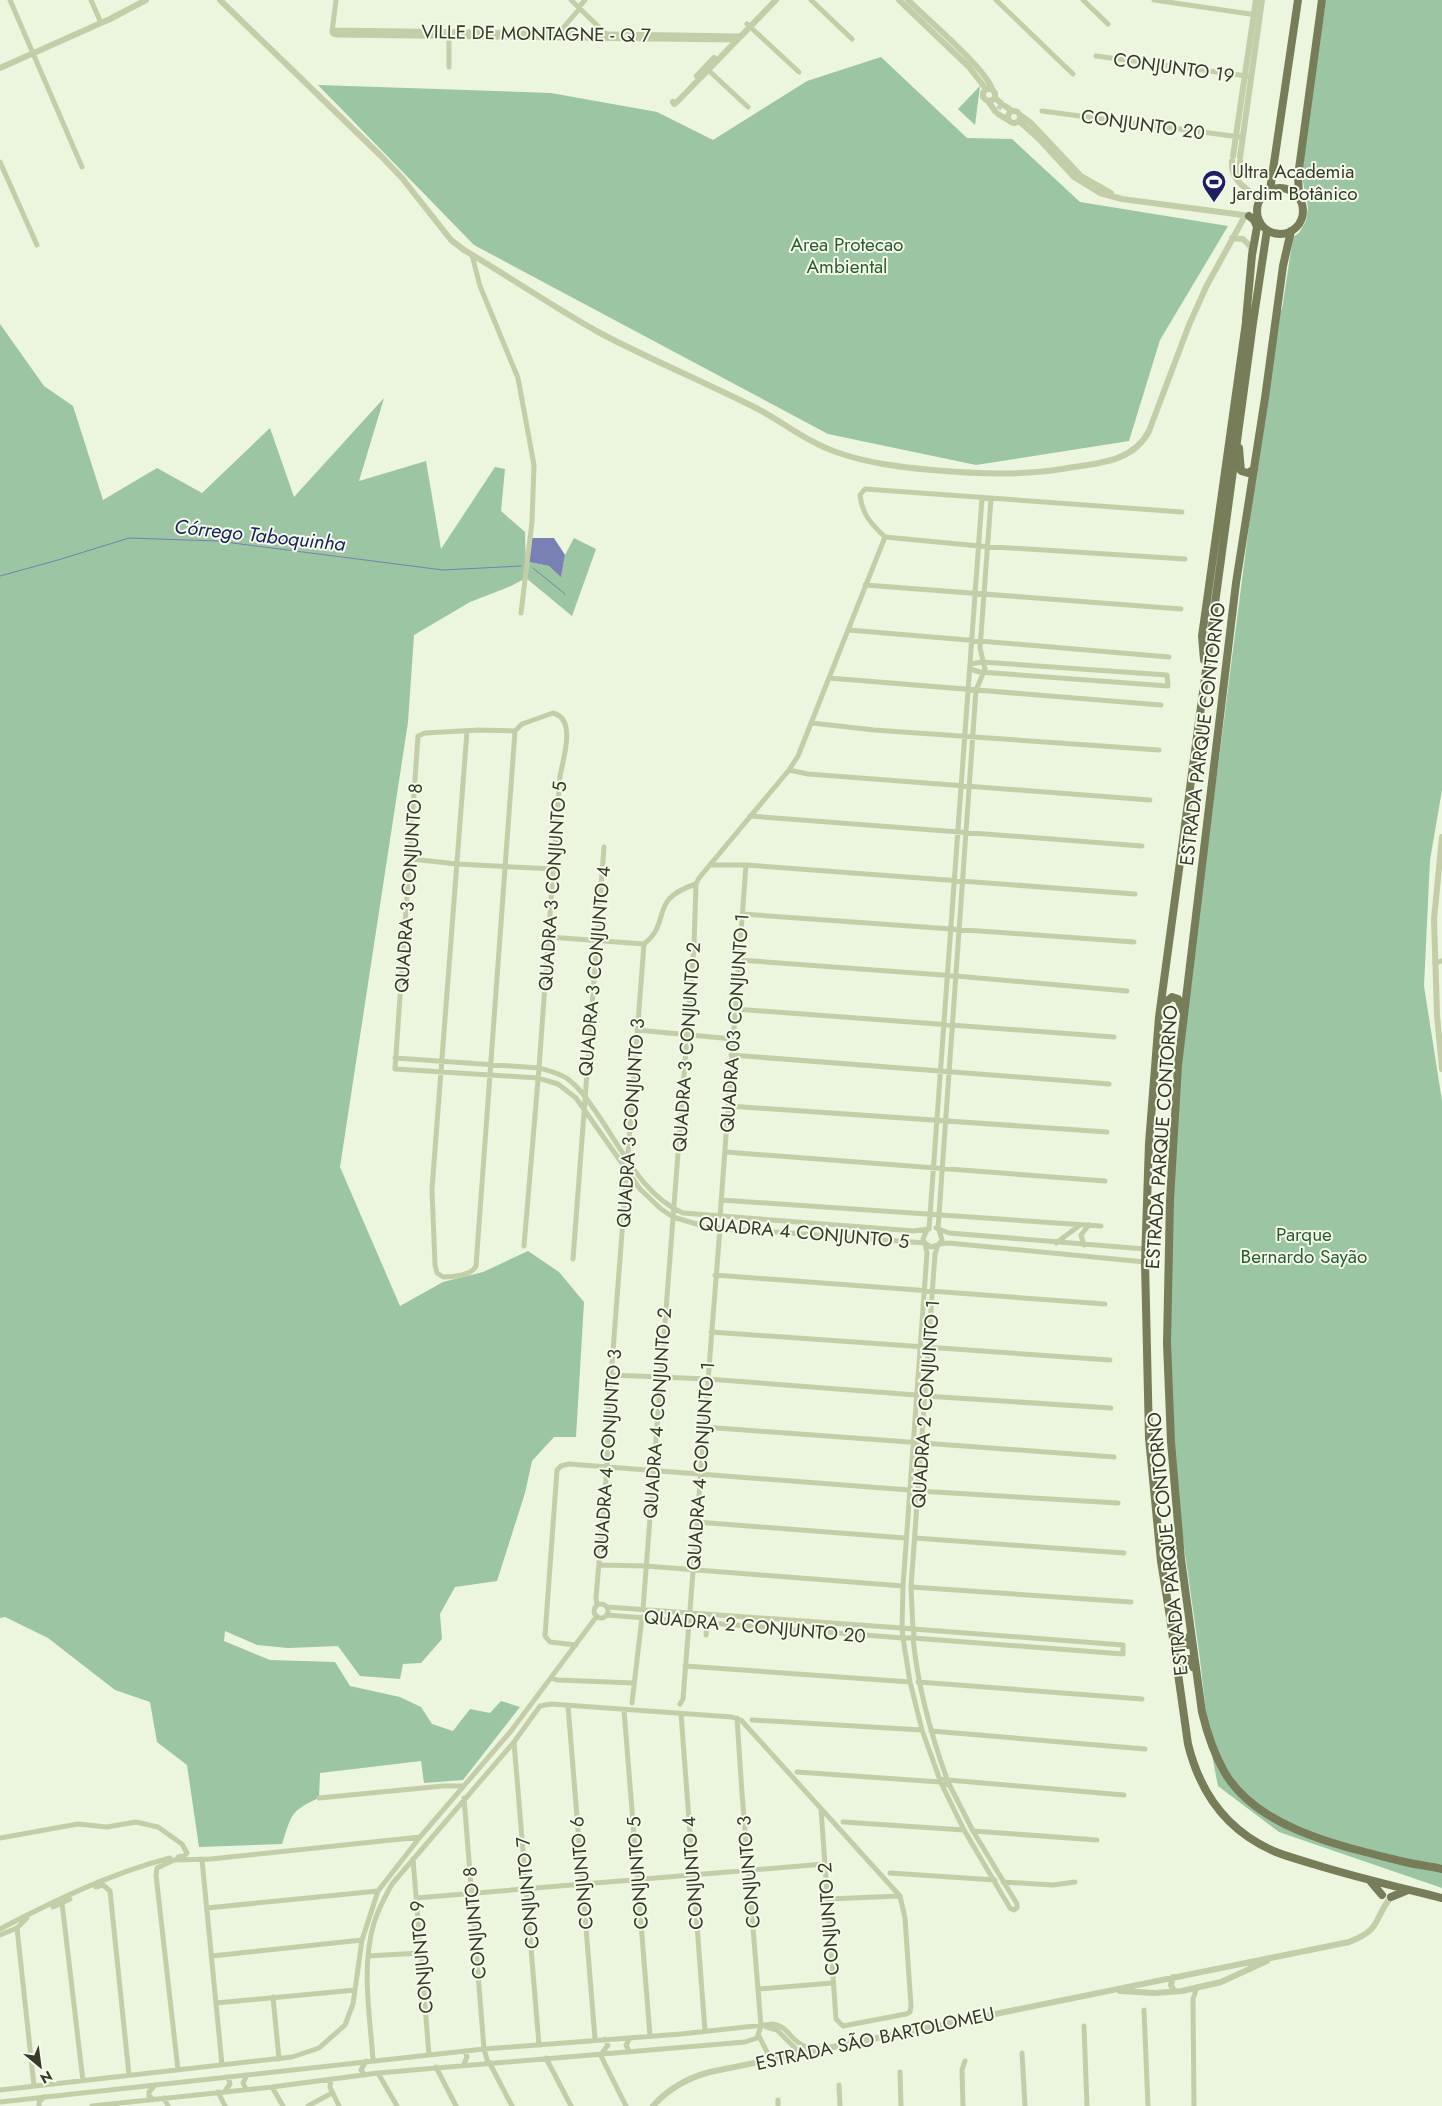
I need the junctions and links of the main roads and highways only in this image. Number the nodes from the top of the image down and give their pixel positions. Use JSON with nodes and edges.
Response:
{"nodes":[{"id":1,"x":1298,"y":0,"type":"edge"},
{"id":2,"x":1322,"y":0,"type":"edge"},
{"id":3,"x":1270,"y":190,"type":"junction"},
{"id":4,"x":1299,"y":196,"type":"junction"},
{"id":5,"x":1251,"y":216,"type":"junction"},
{"id":6,"x":1267,"y":230,"type":"junction"},
{"id":7,"x":1291,"y":231,"type":"junction"},
{"id":8,"x":1247,"y":315,"type":"junction"},
{"id":9,"x":1248,"y":356,"type":"junction"},
{"id":10,"x":1238,"y":444,"type":"junction"},
{"id":11,"x":1254,"y":468,"type":"junction"},
{"id":12,"x":1206,"y":669,"type":"junction"},
{"id":13,"x":1184,"y":1016,"type":"junction"},
{"id":14,"x":1159,"y":1017,"type":"junction"},
{"id":15,"x":1170,"y":1618,"type":"junction"},
{"id":16,"x":1190,"y":1628,"type":"junction"},
{"id":17,"x":1195,"y":1671,"type":"junction"},
{"id":18,"x":1182,"y":1704,"type":"junction"},
{"id":19,"x":1331,"y":1869,"type":"junction"},
{"id":20,"x":1442,"y":1869,"type":"edge"},
{"id":21,"x":1367,"y":1879,"type":"junction"},
{"id":22,"x":1408,"y":1889,"type":"junction"},
{"id":23,"x":1442,"y":1894,"type":"edge"},
{"id":24,"x":1382,"y":1895,"type":"road end"},
{"id":25,"x":1391,"y":1897,"type":"road end"},
{"id":26,"x":1442,"y":1898,"type":"edge"}],
"edges":[{"from":1,"to":3,"type":"main road"},
{"from":2,"to":4,"type":"main road"},
{"from":3,"to":4,"type":"main road"},
{"from":3,"to":5,"type":"main road"},
{"from":4,"to":7,"type":"main road"},
{"from":5,"to":6,"type":"main road"},
{"from":5,"to":8,"type":"main road"},
{"from":6,"to":7,"type":"main road"},
{"from":6,"to":9,"type":"main road","name":"ESTRADA PARQUE CONTORNO"},
{"from":7,"to":11,"type":"main road","name":"ESTRADA PARQUE CONTORNO"},
{"from":8,"to":9,"type":"main road"},
{"from":8,"to":12,"type":"main road"},
{"from":9,"to":10,"type":"main road","name":"ESTRADA PARQUE CONTORNO"},
{"from":10,"to":11,"type":"main road"},
{"from":10,"to":12,"type":"main road","name":"ESTRADA PARQUE CONTORNO"},
{"from":11,"to":13,"type":"main road","name":"ESTRADA PARQUE CONTORNO"},
{"from":12,"to":14,"type":"main road","name":"ESTRADA PARQUE CONTORNO"},
{"from":13,"to":14,"type":"main road"},
{"from":13,"to":16,"type":"main road","name":"ESTRADA PARQUE CONTORNO"},
{"from":14,"to":15,"type":"main road","name":"ESTRADA PARQUE CONTORNO"},
{"from":15,"to":16,"type":"main road"},
{"from":15,"to":18,"type":"main road","name":"ESTRADA PARQUE CONTORNO"},
{"from":16,"to":17,"type":"main road","name":"ESTRADA PARQUE CONTORNO"},
{"from":17,"to":18,"type":"main road"},
{"from":17,"to":20,"type":"main road","name":"ESTRADA PARQUE CONTORNO"},
{"from":18,"to":19,"type":"main road","name":"ESTRADA PARQUE CONTORNO"},
{"from":19,"to":21,"type":"main road","name":"ESTRADA PARQUE CONTORNO"},
{"from":19,"to":23,"type":"main road","name":"ESTRADA PARQUE CONTORNO"},
{"from":21,"to":22,"type":"main road","name":"ESTRADA PARQUE CONTORNO"},
{"from":21,"to":24,"type":"main road"},
{"from":22,"to":25,"type":"main road"},
{"from":22,"to":26,"type":"main road","name":"ESTRADA PARQUE CONTORNO"}]}
